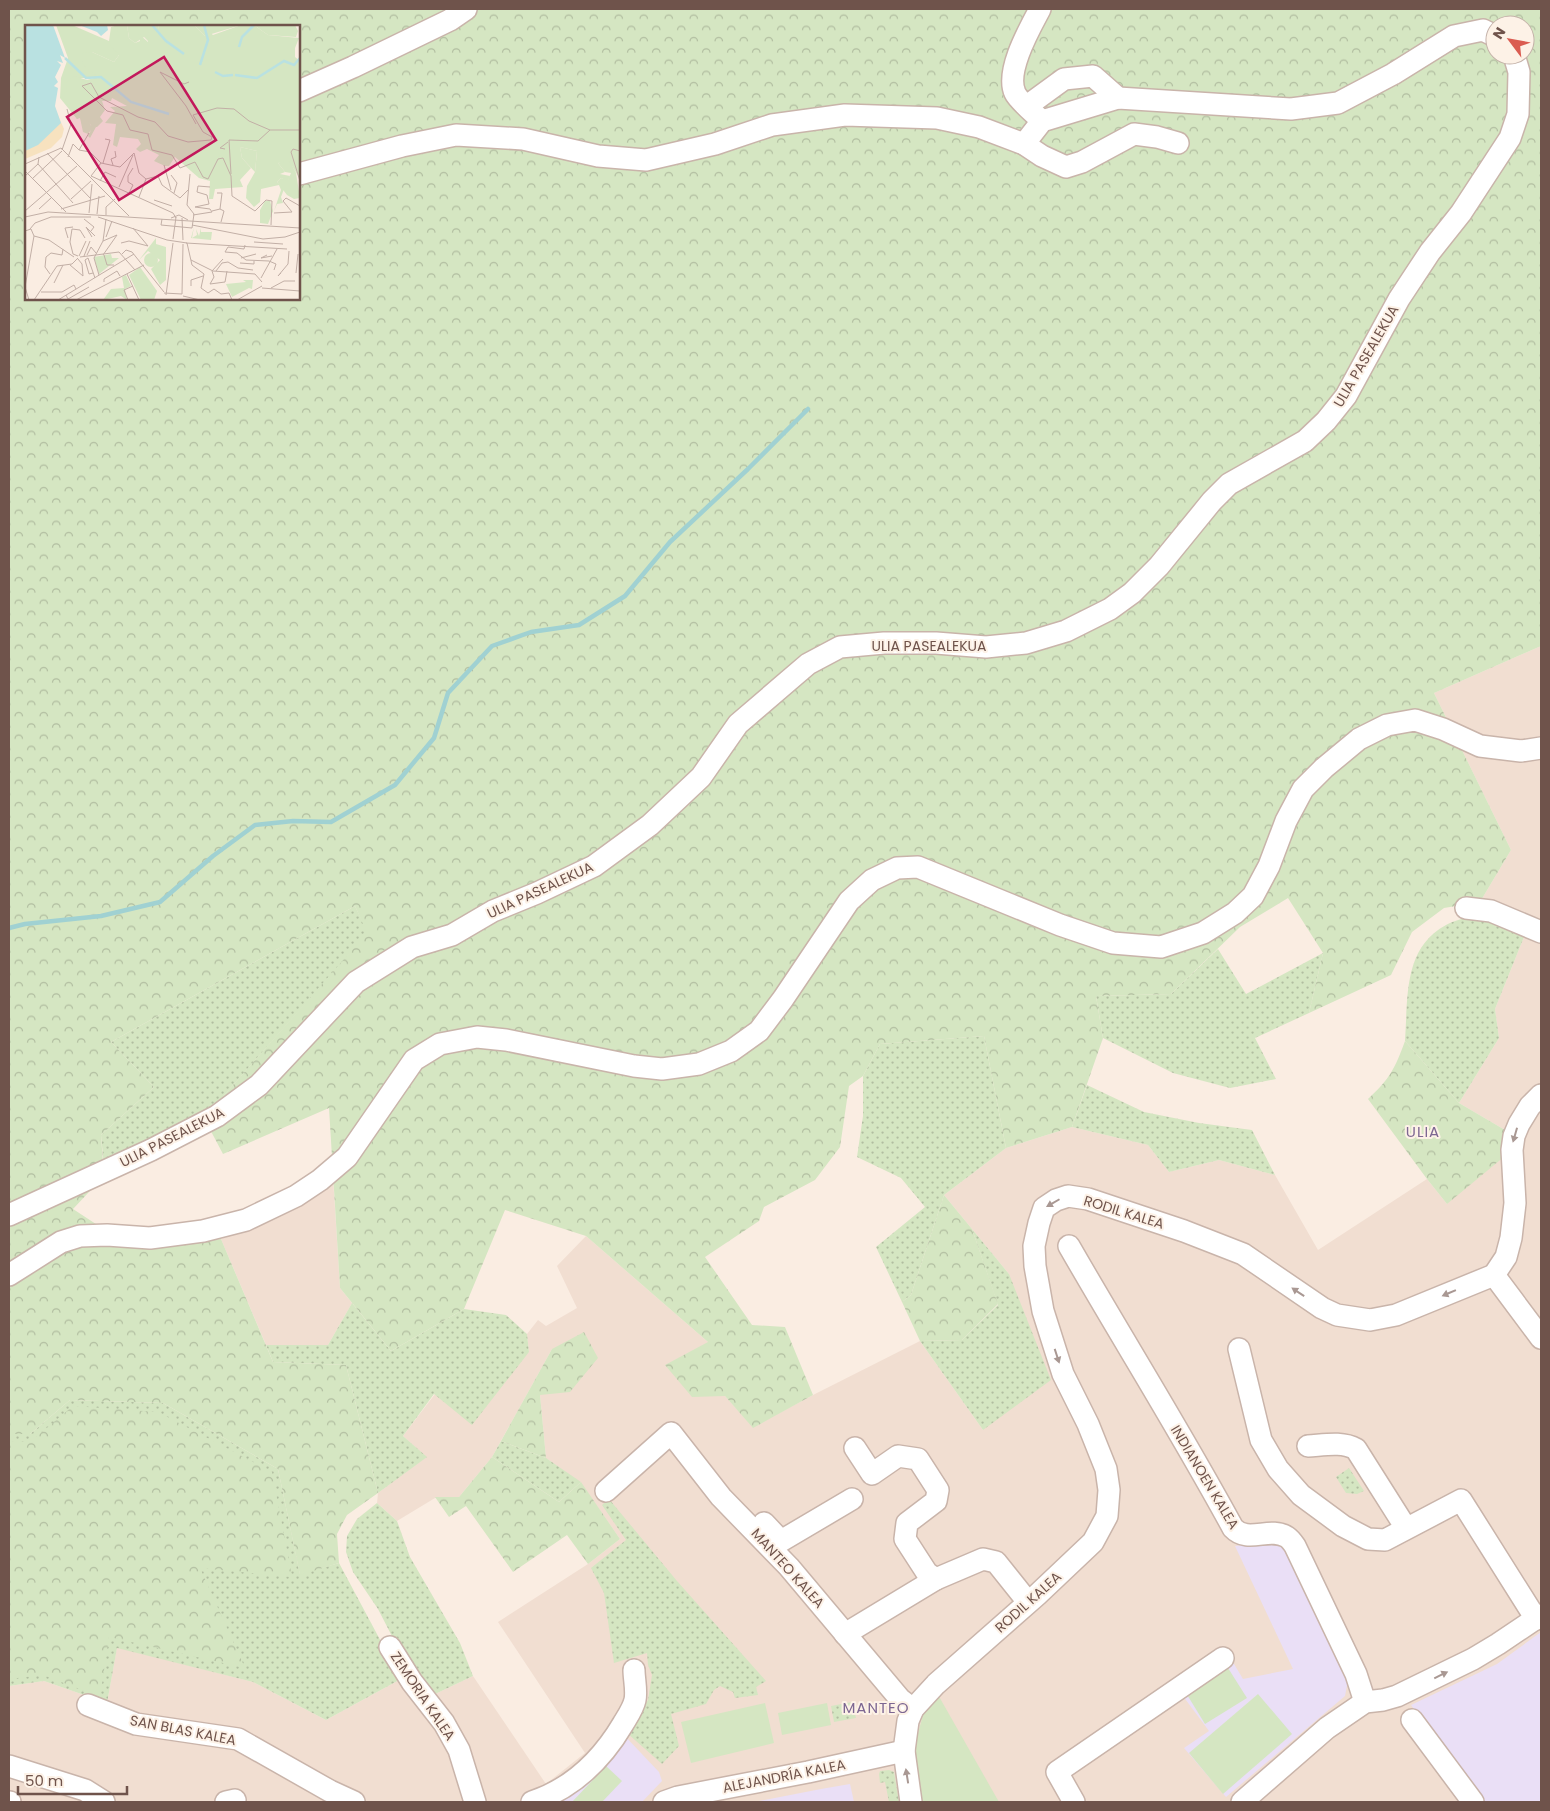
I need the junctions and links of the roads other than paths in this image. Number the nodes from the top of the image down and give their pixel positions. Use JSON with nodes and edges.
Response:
{"nodes":[{"id":1,"x":466,"y":9,"type":"edge"},
{"id":2,"x":1040,"y":9,"type":"edge"},
{"id":3,"x":1485,"y":31,"type":"edge"},
{"id":4,"x":1517,"y":65,"type":"edge"},
{"id":5,"x":300,"y":91,"type":"edge"},
{"id":6,"x":1118,"y":98,"type":"junction"},
{"id":7,"x":1027,"y":106,"type":"junction"},
{"id":8,"x":1042,"y":121,"type":"junction"},
{"id":9,"x":1178,"y":143,"type":"dead end"},
{"id":10,"x":1024,"y":144,"type":"junction"},
{"id":11,"x":300,"y":174,"type":"edge"},
{"id":12,"x":1541,"y":748,"type":"edge"},
{"id":13,"x":1466,"y":908,"type":"dead end"},
{"id":14,"x":1541,"y":932,"type":"edge"},
{"id":15,"x":1541,"y":1095,"type":"edge"},
{"id":16,"x":9,"y":1215,"type":"edge"},
{"id":17,"x":1069,"y":1246,"type":"dead end"},
{"id":18,"x":1494,"y":1274,"type":"junction"},
{"id":19,"x":9,"y":1275,"type":"edge"},
{"id":20,"x":1541,"y":1338,"type":"edge"},
{"id":21,"x":1239,"y":1349,"type":"dead end"},
{"id":22,"x":1308,"y":1446,"type":"dead end"},
{"id":23,"x":855,"y":1448,"type":"dead end"},
{"id":24,"x":606,"y":1491,"type":"dead end"},
{"id":25,"x":852,"y":1499,"type":"dead end"},
{"id":26,"x":729,"y":1505,"type":"junction"},
{"id":27,"x":1406,"y":1528,"type":"junction"},
{"id":28,"x":936,"y":1579,"type":"junction"},
{"id":29,"x":1032,"y":1599,"type":"junction"},
{"id":30,"x":1539,"y":1617,"type":"edge"},
{"id":31,"x":845,"y":1634,"type":"junction"},
{"id":32,"x":390,"y":1647,"type":"dead end"},
{"id":33,"x":1223,"y":1658,"type":"dead end"},
{"id":34,"x":634,"y":1670,"type":"dead end"},
{"id":35,"x":1365,"y":1702,"type":"junction"},
{"id":36,"x":88,"y":1705,"type":"dead end"},
{"id":37,"x":913,"y":1709,"type":"junction"},
{"id":38,"x":1412,"y":1720,"type":"dead end"},
{"id":39,"x":904,"y":1750,"type":"junction"},
{"id":40,"x":9,"y":1766,"type":"edge"},
{"id":41,"x":104,"y":1802,"type":"edge"},
{"id":42,"x":354,"y":1802,"type":"edge"},
{"id":43,"x":475,"y":1802,"type":"edge"},
{"id":44,"x":532,"y":1802,"type":"edge"},
{"id":45,"x":664,"y":1802,"type":"edge"},
{"id":46,"x":911,"y":1802,"type":"edge"},
{"id":47,"x":1074,"y":1802,"type":"edge"},
{"id":48,"x":1242,"y":1802,"type":"edge"},
{"id":49,"x":1473,"y":1802,"type":"edge"}],
"edges":[{"from":1,"to":5,"type":"street"},
{"from":2,"to":7,"type":"street"},
{"from":3,"to":6,"type":"street"},
{"from":4,"to":16,"type":"street","name":"ULIA PASEALEKUA"},
{"from":6,"to":7,"type":"street"},
{"from":6,"to":8,"type":"street"},
{"from":7,"to":8,"type":"street"},
{"from":8,"to":10,"type":"street"},
{"from":9,"to":10,"type":"street"},
{"from":10,"to":11,"type":"street"},
{"from":12,"to":19,"type":"street"},
{"from":13,"to":14,"type":"street"},
{"from":15,"to":18,"type":"street","one_way":true},
{"from":17,"to":35,"type":"street","name":"INDIANOEN KALEA"},
{"from":18,"to":20,"type":"street"},
{"from":18,"to":29,"type":"street","name":"RODIL KALEA","one_way":true},
{"from":21,"to":27,"type":"street"},
{"from":22,"to":27,"type":"street"},
{"from":23,"to":28,"type":"street"},
{"from":24,"to":26,"type":"street","name":"MANTEO KALEA"},
{"from":25,"to":26,"type":"street","name":"MANTEO KALEA"},
{"from":26,"to":31,"type":"street","name":"MANTEO KALEA"},
{"from":27,"to":30,"type":"street"},
{"from":28,"to":29,"type":"street"},
{"from":28,"to":31,"type":"street"},
{"from":29,"to":37,"type":"street","name":"RODIL KALEA"},
{"from":35,"to":30,"type":"street","one_way":true},
{"from":31,"to":37,"type":"street","name":"MANTEO KALEA"},
{"from":32,"to":43,"type":"street","name":"ZEMORIA KALEA"},
{"from":33,"to":47,"type":"street"},
{"from":34,"to":44,"type":"street"},
{"from":35,"to":48,"type":"street"},
{"from":36,"to":42,"type":"street","name":"SAN BLAS KALEA"},
{"from":37,"to":39,"type":"street","name":"RODIL KALEA"},
{"from":38,"to":49,"type":"street"},
{"from":39,"to":45,"type":"street","name":"ALEJANDRÍA KALEA"},
{"from":46,"to":39,"type":"street","name":"RODIL KALEA","one_way":true},
{"from":40,"to":41,"type":"street"}]}
